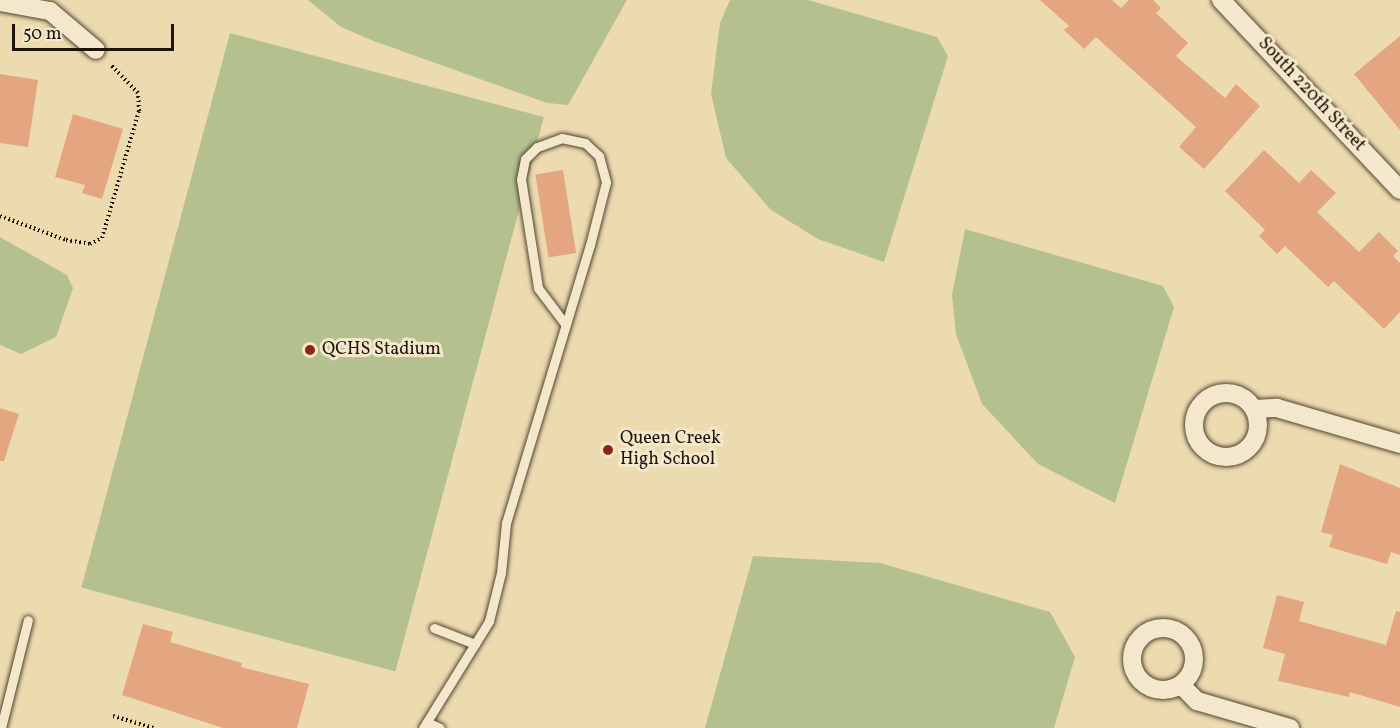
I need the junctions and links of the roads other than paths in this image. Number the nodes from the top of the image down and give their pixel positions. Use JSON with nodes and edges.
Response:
{"nodes":[{"id":1,"x":1221,"y":0,"type":"edge"},
{"id":2,"x":0,"y":2,"type":"edge"},
{"id":3,"x":96,"y":50,"type":"road end"},
{"id":4,"x":1396,"y":178,"type":"edge"},
{"id":5,"x":566,"y":325,"type":"junction"},
{"id":6,"x":1255,"y":409,"type":"dead end"},
{"id":7,"x":1400,"y":444,"type":"edge"},
{"id":8,"x":28,"y":620,"type":"dead end"},
{"id":9,"x":434,"y":628,"type":"dead end"},
{"id":10,"x":475,"y":644,"type":"junction"},
{"id":11,"x":1181,"y":685,"type":"dead end"},
{"id":12,"x":425,"y":725,"type":"edge"},
{"id":13,"x":1,"y":728,"type":"edge"},
{"id":14,"x":440,"y":728,"type":"edge"},
{"id":15,"x":1290,"y":728,"type":"edge"}],
"edges":[{"from":1,"to":4,"type":"street","name":"South 220th Street"},
{"from":2,"to":3,"type":"street"},
{"from":5,"to":5,"type":"lane"},
{"from":5,"to":10,"type":"lane"},
{"from":6,"to":7,"type":"street"},
{"from":8,"to":13,"type":"lane"},
{"from":9,"to":10,"type":"lane"},
{"from":10,"to":12,"type":"lane"},
{"from":11,"to":15,"type":"street"},
{"from":12,"to":14,"type":"lane"}]}
